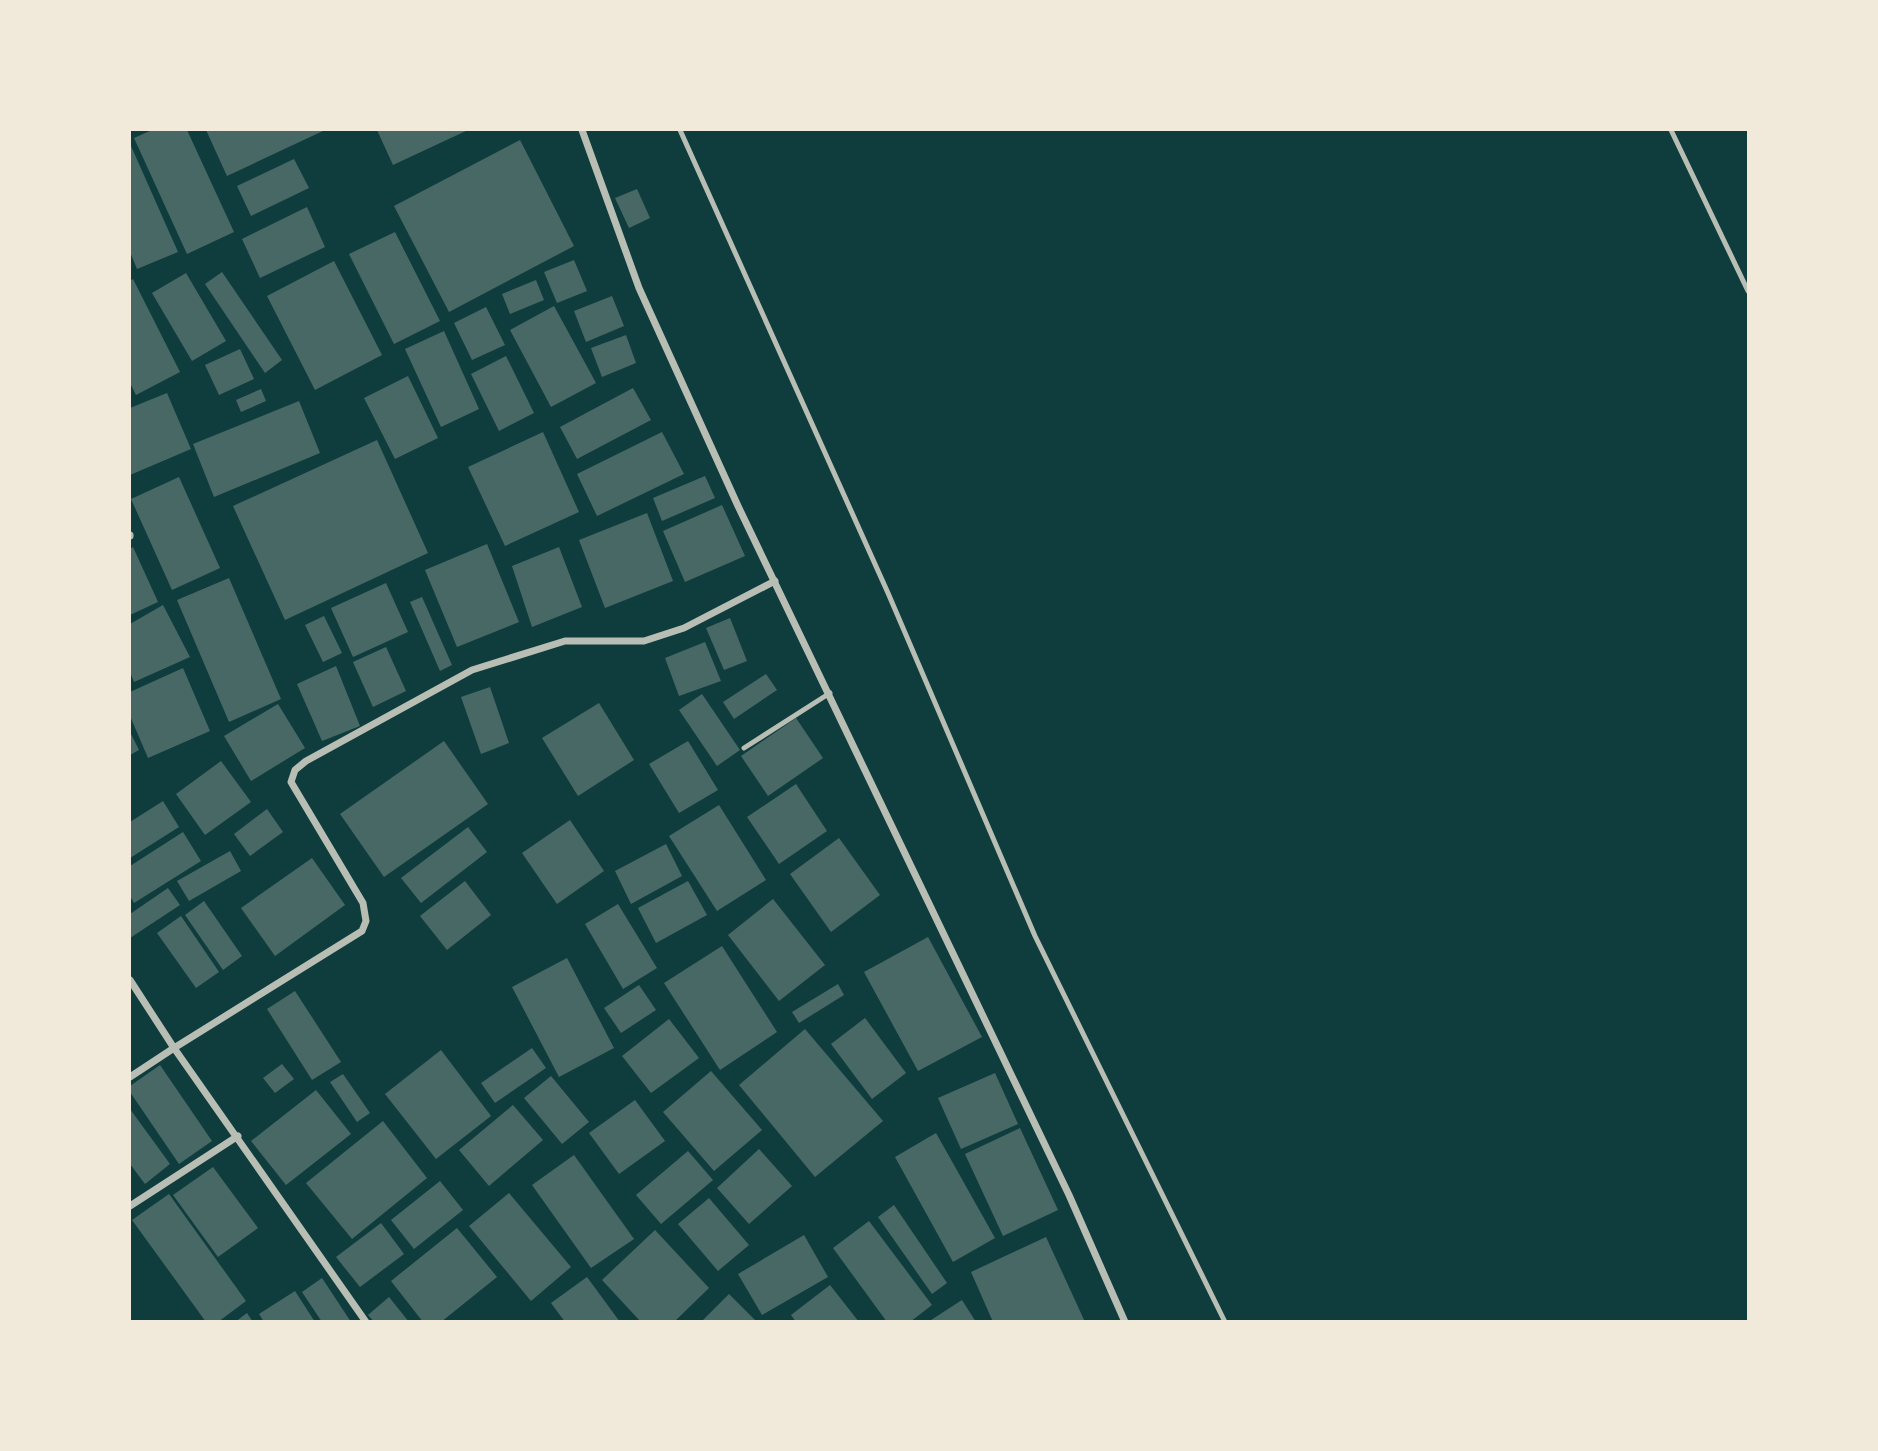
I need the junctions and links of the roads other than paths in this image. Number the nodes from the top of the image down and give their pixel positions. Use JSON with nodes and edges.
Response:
{"nodes":[{"id":1,"x":582,"y":130,"type":"edge"},
{"id":2,"x":680,"y":130,"type":"edge"},
{"id":3,"x":1671,"y":130,"type":"edge"},
{"id":4,"x":1748,"y":291,"type":"edge"},
{"id":5,"x":775,"y":581,"type":"junction"},
{"id":6,"x":830,"y":693,"type":"junction"},
{"id":7,"x":744,"y":748,"type":"dead end"},
{"id":8,"x":130,"y":979,"type":"edge"},
{"id":9,"x":174,"y":1048,"type":"junction"},
{"id":10,"x":130,"y":1077,"type":"edge"},
{"id":11,"x":239,"y":1136,"type":"junction"},
{"id":12,"x":130,"y":1206,"type":"edge"},
{"id":13,"x":366,"y":1321,"type":"edge"},
{"id":14,"x":1125,"y":1321,"type":"edge"},
{"id":15,"x":1225,"y":1321,"type":"edge"}],
"edges":[{"from":1,"to":5,"type":"street"},
{"from":2,"to":15,"type":"lane"},
{"from":3,"to":4,"type":"lane"},
{"from":5,"to":6,"type":"street"},
{"from":5,"to":9,"type":"street"},
{"from":6,"to":7,"type":"lane"},
{"from":6,"to":14,"type":"street"},
{"from":8,"to":9,"type":"street"},
{"from":9,"to":10,"type":"street"},
{"from":9,"to":11,"type":"street"},
{"from":11,"to":12,"type":"street"},
{"from":11,"to":13,"type":"street"}]}
